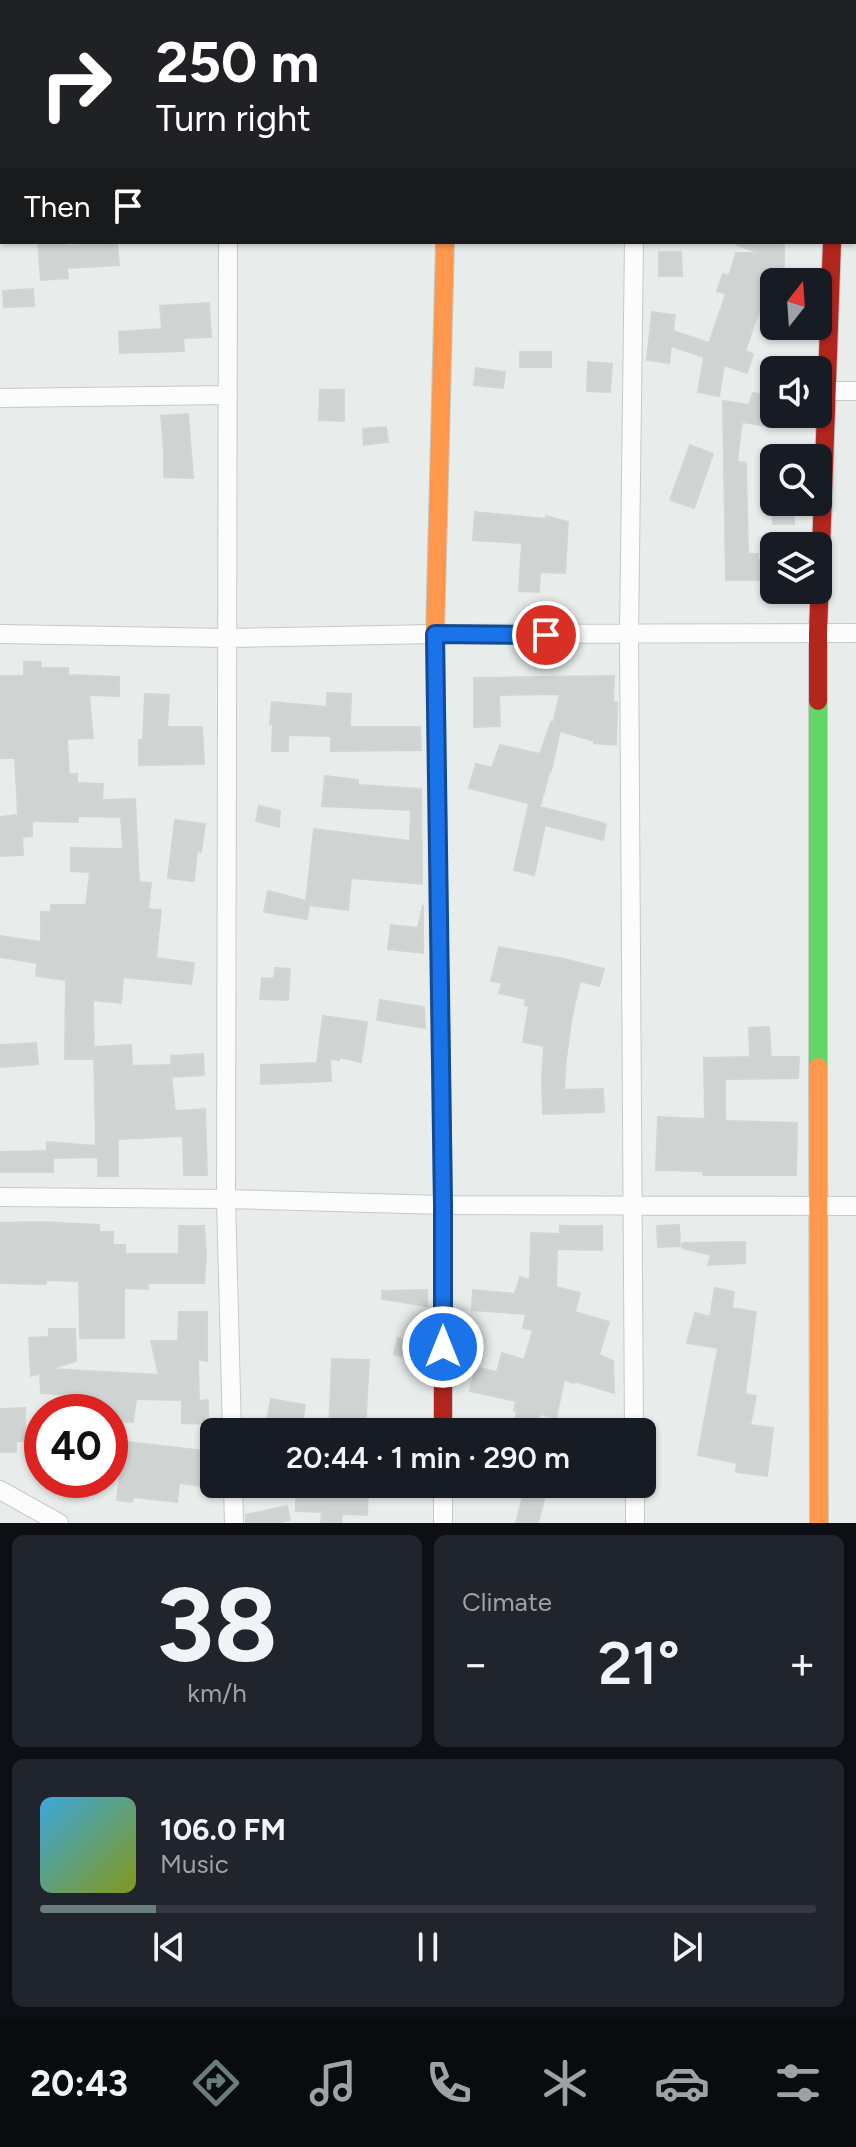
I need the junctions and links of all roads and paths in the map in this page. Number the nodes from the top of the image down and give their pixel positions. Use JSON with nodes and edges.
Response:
{"nodes":[{"id":1,"x":228,"y":244,"type":"edge"},
{"id":2,"x":445,"y":244,"type":"edge"},
{"id":3,"x":634,"y":244,"type":"edge"},
{"id":4,"x":832,"y":244,"type":"edge"},
{"id":5,"x":827,"y":356,"type":"edge"},
{"id":6,"x":832,"y":391,"type":"edge"},
{"id":7,"x":856,"y":391,"type":"edge"},
{"id":8,"x":228,"y":395,"type":"junction"},
{"id":9,"x":0,"y":398,"type":"edge"},
{"id":10,"x":824,"y":428,"type":"edge"},
{"id":11,"x":818,"y":633,"type":"junction"},
{"id":12,"x":856,"y":633,"type":"edge"},
{"id":13,"x":0,"y":634,"type":"edge"},
{"id":14,"x":435,"y":634,"type":"junction"},
{"id":15,"x":629,"y":635,"type":"junction"},
{"id":16,"x":228,"y":638,"type":"junction"},
{"id":17,"x":0,"y":1197,"type":"edge"},
{"id":18,"x":226,"y":1199,"type":"junction"},
{"id":19,"x":443,"y":1205,"type":"junction"},
{"id":20,"x":634,"y":1205,"type":"junction"},
{"id":21,"x":820,"y":1206,"type":"junction"},
{"id":22,"x":856,"y":1206,"type":"edge"},
{"id":23,"x":232,"y":1418,"type":"edge"},
{"id":24,"x":443,"y":1418,"type":"edge"},
{"id":25,"x":634,"y":1418,"type":"edge"},
{"id":26,"x":0,"y":1490,"type":"edge"},
{"id":27,"x":233,"y":1498,"type":"edge"},
{"id":28,"x":443,"y":1498,"type":"edge"},
{"id":29,"x":635,"y":1498,"type":"edge"},
{"id":30,"x":59,"y":1523,"type":"edge"},
{"id":31,"x":234,"y":1523,"type":"edge"},
{"id":32,"x":443,"y":1523,"type":"edge"},
{"id":33,"x":635,"y":1523,"type":"edge"},
{"id":34,"x":819,"y":1523,"type":"edge"}],
"edges":[{"from":1,"to":8,"type":"street"},
{"from":2,"to":14,"type":"street"},
{"from":3,"to":15,"type":"street"},
{"from":4,"to":5,"type":"street"},
{"from":6,"to":7,"type":"street"},
{"from":8,"to":9,"type":"street"},
{"from":8,"to":16,"type":"street"},
{"from":10,"to":11,"type":"street"},
{"from":11,"to":12,"type":"street"},
{"from":11,"to":15,"type":"street"},
{"from":11,"to":21,"type":"street"},
{"from":13,"to":16,"type":"street"},
{"from":14,"to":15,"type":"street"},
{"from":14,"to":16,"type":"street"},
{"from":14,"to":19,"type":"street"},
{"from":15,"to":20,"type":"street"},
{"from":16,"to":18,"type":"street"},
{"from":17,"to":18,"type":"street"},
{"from":18,"to":19,"type":"street"},
{"from":18,"to":23,"type":"street"},
{"from":19,"to":20,"type":"street"},
{"from":19,"to":24,"type":"street"},
{"from":20,"to":21,"type":"street"},
{"from":20,"to":25,"type":"street"},
{"from":21,"to":22,"type":"street"},
{"from":21,"to":34,"type":"street"},
{"from":26,"to":30,"type":"street"},
{"from":27,"to":31,"type":"street"},
{"from":28,"to":32,"type":"street"},
{"from":29,"to":33,"type":"street"}]}
